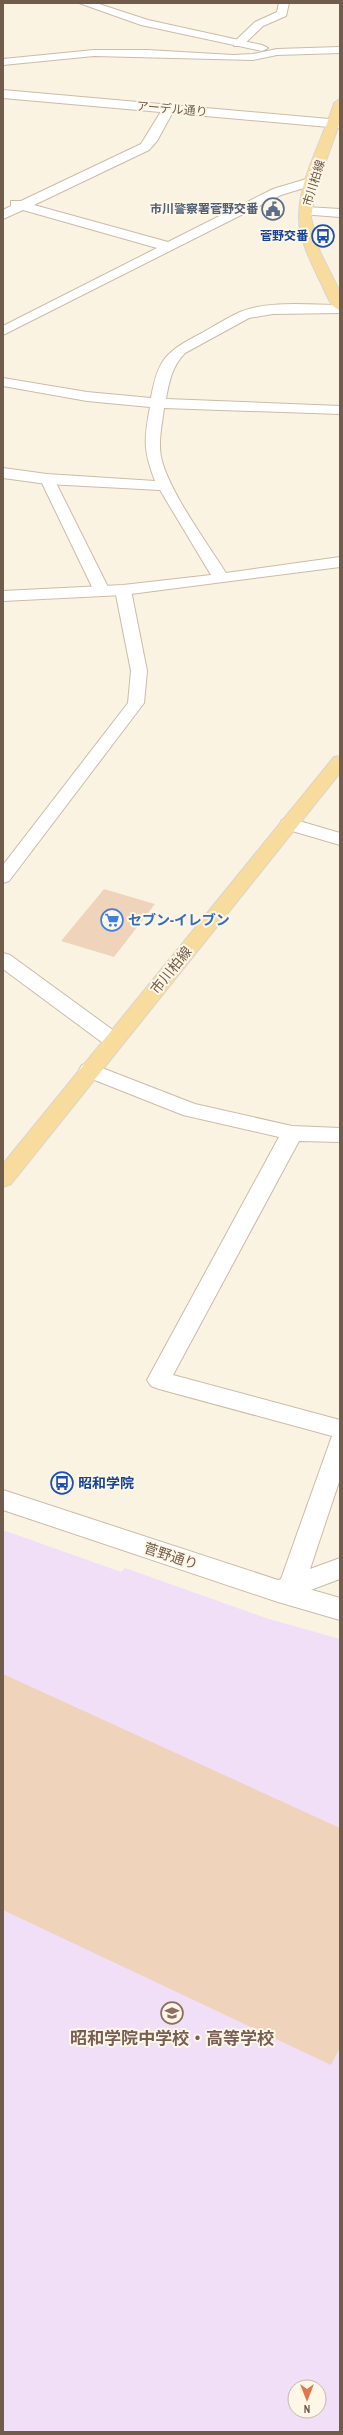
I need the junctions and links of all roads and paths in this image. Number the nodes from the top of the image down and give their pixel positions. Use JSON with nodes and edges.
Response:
{"nodes":[{"id":1,"x":85,"y":3,"type":"edge"},
{"id":2,"x":284,"y":3,"type":"edge"},
{"id":3,"x":238,"y":44,"type":"junction"},
{"id":4,"x":340,"y":50,"type":"edge"},
{"id":5,"x":277,"y":52,"type":"junction"},
{"id":6,"x":3,"y":62,"type":"edge"},
{"id":7,"x":3,"y":94,"type":"edge"},
{"id":8,"x":340,"y":103,"type":"edge"},
{"id":9,"x":169,"y":108,"type":"junction"},
{"id":10,"x":338,"y":123,"type":"edge"},
{"id":11,"x":313,"y":181,"type":"junction"},
{"id":12,"x":266,"y":198,"type":"junction"},
{"id":13,"x":3,"y":201,"type":"edge"},
{"id":14,"x":22,"y":206,"type":"junction"},
{"id":15,"x":306,"y":207,"type":"junction"},
{"id":16,"x":340,"y":213,"type":"edge"},
{"id":17,"x":3,"y":215,"type":"edge"},
{"id":18,"x":170,"y":247,"type":"junction"},
{"id":19,"x":340,"y":308,"type":"edge"},
{"id":20,"x":3,"y":331,"type":"edge"},
{"id":21,"x":3,"y":382,"type":"edge"},
{"id":22,"x":158,"y":404,"type":"junction"},
{"id":23,"x":340,"y":410,"type":"edge"},
{"id":24,"x":3,"y":473,"type":"edge"},
{"id":25,"x":47,"y":479,"type":"junction"},
{"id":26,"x":165,"y":486,"type":"junction"},
{"id":27,"x":340,"y":562,"type":"edge"},
{"id":28,"x":221,"y":579,"type":"junction"},
{"id":29,"x":123,"y":590,"type":"junction"},
{"id":30,"x":102,"y":591,"type":"junction"},
{"id":31,"x":3,"y":596,"type":"edge"},
{"id":32,"x":340,"y":761,"type":"edge"},
{"id":33,"x":289,"y":824,"type":"junction"},
{"id":34,"x":340,"y":839,"type":"edge"},
{"id":35,"x":3,"y":877,"type":"edge"},
{"id":36,"x":3,"y":959,"type":"edge"},
{"id":37,"x":114,"y":1041,"type":"junction"},
{"id":38,"x":90,"y":1070,"type":"junction"},
{"id":39,"x":292,"y":1133,"type":"junction"},
{"id":40,"x":340,"y":1135,"type":"edge"},
{"id":41,"x":3,"y":1179,"type":"edge"},
{"id":42,"x":340,"y":1430,"type":"edge"},
{"id":43,"x":340,"y":1443,"type":"edge"},
{"id":44,"x":3,"y":1500,"type":"edge"},
{"id":45,"x":340,"y":1568,"type":"edge"},
{"id":46,"x":284,"y":1589,"type":"junction"},
{"id":47,"x":340,"y":1610,"type":"edge"}],
"edges":[{"from":1,"to":3,"type":"street"},
{"from":2,"to":3,"type":"lane"},
{"from":3,"to":5,"type":"street"},
{"from":4,"to":5,"type":"street"},
{"from":5,"to":6,"type":"street"},
{"from":7,"to":9,"type":"street","name":"アーデル通り"},
{"from":8,"to":10,"type":"main road","name":"市川柏線"},
{"from":9,"to":10,"type":"street","name":"アーデル通り"},
{"from":9,"to":14,"type":"street"},
{"from":10,"to":11,"type":"main road","name":"市川柏線"},
{"from":11,"to":12,"type":"street"},
{"from":11,"to":15,"type":"main road","name":"市川柏線"},
{"from":12,"to":15,"type":"street"},
{"from":12,"to":18,"type":"street"},
{"from":13,"to":14,"type":"street"},
{"from":14,"to":17,"type":"street"},
{"from":14,"to":18,"type":"street"},
{"from":15,"to":16,"type":"street"},
{"from":15,"to":19,"type":"main road","name":"市川柏線"},
{"from":18,"to":20,"type":"street"},
{"from":19,"to":22,"type":"street"},
{"from":21,"to":22,"type":"street"},
{"from":22,"to":23,"type":"street"},
{"from":22,"to":26,"type":"street"},
{"from":24,"to":25,"type":"street"},
{"from":25,"to":26,"type":"street"},
{"from":25,"to":30,"type":"lane"},
{"from":26,"to":28,"type":"street"},
{"from":27,"to":28,"type":"street"},
{"from":28,"to":29,"type":"street"},
{"from":29,"to":30,"type":"street"},
{"from":29,"to":35,"type":"lane"},
{"from":30,"to":31,"type":"street"},
{"from":32,"to":33,"type":"main road","name":"市川柏線"},
{"from":33,"to":34,"type":"street"},
{"from":33,"to":37,"type":"main road","name":"市川柏線"},
{"from":36,"to":37,"type":"street"},
{"from":37,"to":38,"type":"main road","name":"市川柏線"},
{"from":38,"to":39,"type":"street"},
{"from":38,"to":41,"type":"main road","name":"市川柏線"},
{"from":39,"to":40,"type":"street"},
{"from":39,"to":42,"type":"street"},
{"from":43,"to":46,"type":"street"},
{"from":44,"to":46,"type":"street","name":"菅野通り"},
{"from":45,"to":46,"type":"street"},
{"from":46,"to":47,"type":"street","name":"菅野通り"}]}
